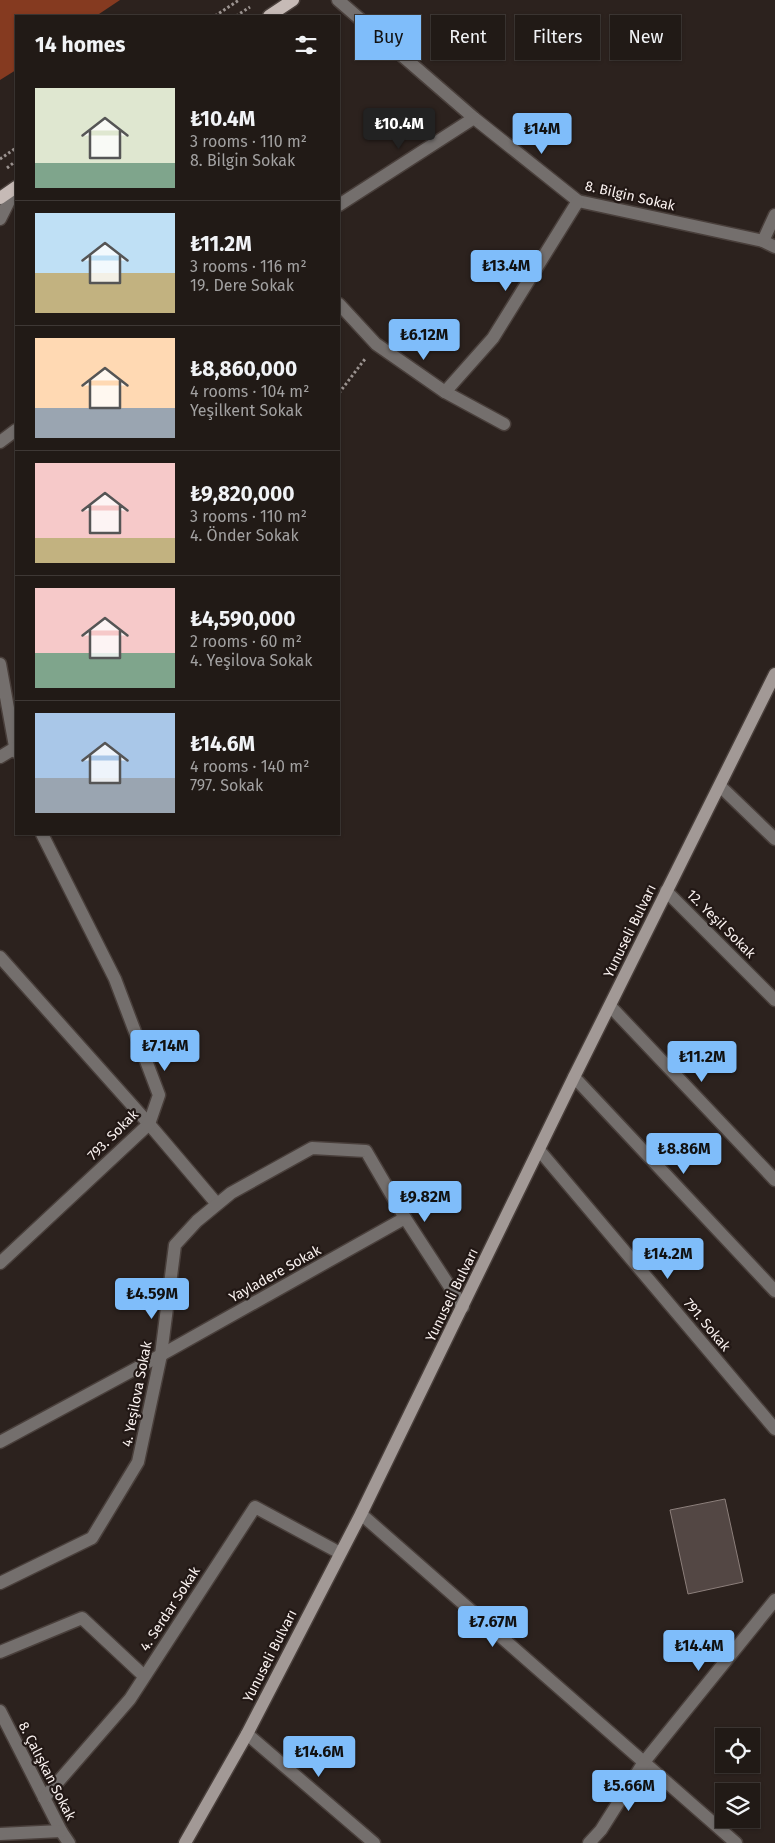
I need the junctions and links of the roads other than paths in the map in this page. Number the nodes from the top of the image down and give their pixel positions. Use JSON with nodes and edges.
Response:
{"nodes":[{"id":1,"x":293,"y":0,"type":"edge"},
{"id":2,"x":338,"y":0,"type":"edge"},
{"id":3,"x":270,"y":15,"type":"edge"},
{"id":4,"x":474,"y":118,"type":"junction"},
{"id":5,"x":15,"y":188,"type":"edge"},
{"id":6,"x":15,"y":189,"type":"edge"},
{"id":7,"x":0,"y":198,"type":"edge"},
{"id":8,"x":578,"y":201,"type":"junction"},
{"id":9,"x":340,"y":204,"type":"edge"},
{"id":10,"x":775,"y":215,"type":"edge"},
{"id":11,"x":0,"y":220,"type":"edge"},
{"id":12,"x":763,"y":241,"type":"junction"},
{"id":13,"x":775,"y":247,"type":"edge"},
{"id":14,"x":340,"y":305,"type":"edge"},
{"id":15,"x":445,"y":392,"type":"junction"},
{"id":16,"x":504,"y":424,"type":"dead end"},
{"id":17,"x":15,"y":431,"type":"edge"},
{"id":18,"x":0,"y":442,"type":"edge"},
{"id":19,"x":0,"y":664,"type":"edge"},
{"id":20,"x":775,"y":674,"type":"edge"},
{"id":21,"x":15,"y":745,"type":"edge"},
{"id":22,"x":15,"y":750,"type":"edge"},
{"id":23,"x":0,"y":756,"type":"edge"},
{"id":24,"x":720,"y":786,"type":"junction"},
{"id":25,"x":43,"y":835,"type":"edge"},
{"id":26,"x":775,"y":838,"type":"edge"},
{"id":27,"x":666,"y":891,"type":"junction"},
{"id":28,"x":0,"y":957,"type":"edge"},
{"id":29,"x":775,"y":1000,"type":"edge"},
{"id":30,"x":610,"y":1006,"type":"junction"},
{"id":31,"x":574,"y":1077,"type":"junction"},
{"id":32,"x":149,"y":1124,"type":"junction"},
{"id":33,"x":539,"y":1150,"type":"junction"},
{"id":34,"x":775,"y":1180,"type":"edge"},
{"id":35,"x":217,"y":1204,"type":"junction"},
{"id":36,"x":406,"y":1218,"type":"junction"},
{"id":37,"x":0,"y":1263,"type":"edge"},
{"id":38,"x":775,"y":1291,"type":"edge"},
{"id":39,"x":463,"y":1307,"type":"junction"},
{"id":40,"x":161,"y":1355,"type":"junction"},
{"id":41,"x":775,"y":1429,"type":"edge"},
{"id":42,"x":0,"y":1442,"type":"edge"},
{"id":43,"x":360,"y":1514,"type":"junction"},
{"id":44,"x":340,"y":1554,"type":"junction"},
{"id":45,"x":0,"y":1583,"type":"edge"},
{"id":46,"x":775,"y":1600,"type":"edge"},
{"id":47,"x":0,"y":1652,"type":"edge"},
{"id":48,"x":144,"y":1676,"type":"junction"},
{"id":49,"x":0,"y":1711,"type":"edge"},
{"id":50,"x":247,"y":1734,"type":"junction"},
{"id":51,"x":644,"y":1762,"type":"junction"},
{"id":52,"x":44,"y":1798,"type":"junction"},
{"id":53,"x":61,"y":1831,"type":"junction"},
{"id":54,"x":0,"y":1834,"type":"edge"},
{"id":55,"x":69,"y":1843,"type":"edge"},
{"id":56,"x":185,"y":1843,"type":"edge"},
{"id":57,"x":374,"y":1843,"type":"edge"},
{"id":58,"x":589,"y":1843,"type":"edge"},
{"id":59,"x":736,"y":1843,"type":"edge"}],
"edges":[{"from":1,"to":3,"type":"main road"},
{"from":2,"to":4,"type":"street","name":"8. Bilgin Sokak"},
{"from":4,"to":8,"type":"street","name":"8. Bilgin Sokak"},
{"from":4,"to":9,"type":"street"},
{"from":5,"to":7,"type":"main road"},
{"from":6,"to":11,"type":"street"},
{"from":8,"to":12,"type":"street","name":"8. Bilgin Sokak"},
{"from":8,"to":15,"type":"street"},
{"from":10,"to":12,"type":"street"},
{"from":12,"to":13,"type":"street","name":"8. Bilgin Sokak"},
{"from":14,"to":15,"type":"street"},
{"from":15,"to":16,"type":"street"},
{"from":17,"to":18,"type":"street"},
{"from":19,"to":21,"type":"street"},
{"from":20,"to":24,"type":"main road","name":"Yunuseli Bulvarı"},
{"from":22,"to":23,"type":"street"},
{"from":24,"to":26,"type":"street"},
{"from":24,"to":27,"type":"main road","name":"Yunuseli Bulvarı"},
{"from":25,"to":32,"type":"street","name":"793. Sokak"},
{"from":27,"to":29,"type":"street","name":"12. Yeşil Sokak"},
{"from":27,"to":30,"type":"main road","name":"Yunuseli Bulvarı"},
{"from":28,"to":32,"type":"street"},
{"from":30,"to":31,"type":"main road","name":"Yunuseli Bulvarı"},
{"from":30,"to":34,"type":"street"},
{"from":31,"to":33,"type":"main road","name":"Yunuseli Bulvarı"},
{"from":31,"to":38,"type":"street"},
{"from":32,"to":35,"type":"street"},
{"from":32,"to":37,"type":"street","name":"793. Sokak"},
{"from":33,"to":39,"type":"main road","name":"Yunuseli Bulvarı"},
{"from":33,"to":41,"type":"street","name":"791. Sokak"},
{"from":35,"to":36,"type":"street","name":"4. Yeşilova Sokak"},
{"from":35,"to":40,"type":"street","name":"4. Yeşilova Sokak"},
{"from":36,"to":39,"type":"street"},
{"from":36,"to":40,"type":"street","name":"Yayladere Sokak"},
{"from":39,"to":43,"type":"main road","name":"Yunuseli Bulvarı"},
{"from":40,"to":42,"type":"street","name":"Yayladere Sokak"},
{"from":40,"to":45,"type":"street","name":"4. Yeşilova Sokak"},
{"from":43,"to":44,"type":"main road","name":"Yunuseli Bulvarı"},
{"from":43,"to":51,"type":"street"},
{"from":44,"to":48,"type":"street","name":"4. Serdar Sokak"},
{"from":44,"to":50,"type":"main road","name":"Yunuseli Bulvarı"},
{"from":46,"to":51,"type":"street"},
{"from":47,"to":48,"type":"street"},
{"from":48,"to":52,"type":"street","name":"4. Serdar Sokak"},
{"from":49,"to":52,"type":"street","name":"8. Çalışkan Sokak"},
{"from":50,"to":56,"type":"main road","name":"Yunuseli Bulvarı"},
{"from":50,"to":57,"type":"street"},
{"from":51,"to":58,"type":"street"},
{"from":51,"to":59,"type":"street"},
{"from":52,"to":53,"type":"street","name":"8. Çalışkan Sokak"},
{"from":53,"to":54,"type":"street"},
{"from":53,"to":55,"type":"street","name":"8. Çalışkan Sokak"}]}
